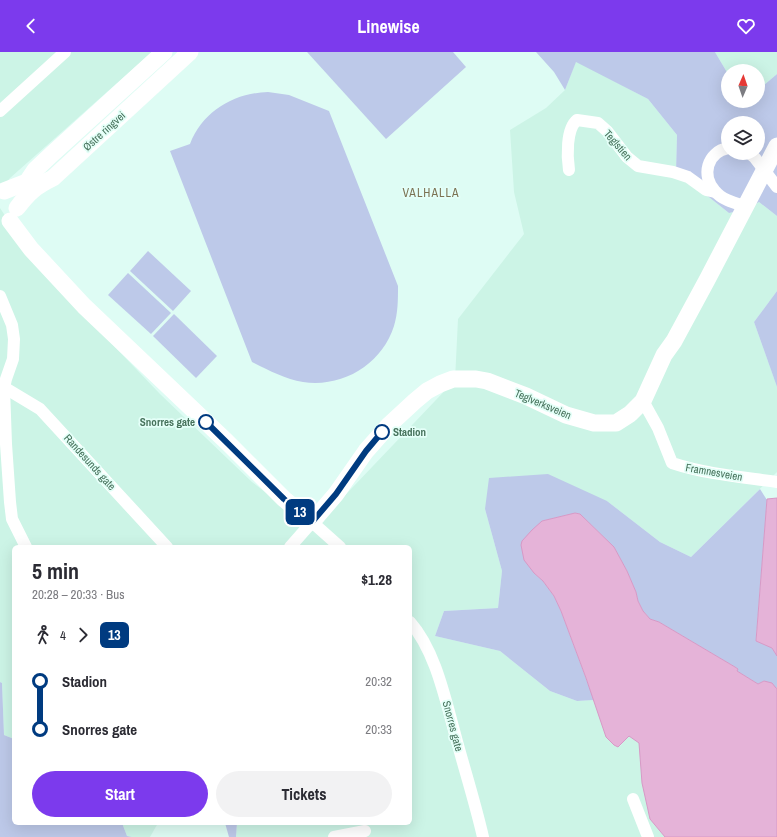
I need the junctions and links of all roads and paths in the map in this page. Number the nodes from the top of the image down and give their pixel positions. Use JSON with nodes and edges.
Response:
{"nodes":[{"id":1,"x":65,"y":52,"type":"edge"},
{"id":2,"x":164,"y":52,"type":"edge"},
{"id":3,"x":190,"y":52,"type":"edge"},
{"id":4,"x":0,"y":111,"type":"edge"},
{"id":5,"x":776,"y":148,"type":"edge"},
{"id":6,"x":721,"y":151,"type":"edge"},
{"id":7,"x":757,"y":160,"type":"edge"},
{"id":8,"x":569,"y":170,"type":"dead end"},
{"id":9,"x":777,"y":187,"type":"edge"},
{"id":10,"x":2,"y":191,"type":"edge"},
{"id":11,"x":715,"y":192,"type":"junction"},
{"id":12,"x":748,"y":200,"type":"junction"},
{"id":13,"x":9,"y":217,"type":"edge"},
{"id":14,"x":0,"y":296,"type":"edge"},
{"id":15,"x":2,"y":387,"type":"edge"},
{"id":16,"x":643,"y":401,"type":"junction"},
{"id":17,"x":777,"y":482,"type":"edge"},
{"id":18,"x":312,"y":522,"type":"junction"},
{"id":19,"x":25,"y":545,"type":"edge"},
{"id":20,"x":165,"y":545,"type":"edge"},
{"id":21,"x":292,"y":545,"type":"edge"},
{"id":22,"x":338,"y":545,"type":"edge"},
{"id":23,"x":412,"y":624,"type":"edge"},
{"id":24,"x":632,"y":799,"type":"dead end"},
{"id":25,"x":365,"y":830,"type":"edge"},
{"id":26,"x":334,"y":837,"type":"edge"},
{"id":27,"x":483,"y":837,"type":"edge"},
{"id":28,"x":648,"y":837,"type":"edge"}],
"edges":[{"from":1,"to":4,"type":"street"},
{"from":2,"to":10,"type":"street","name":"Østre ringvei"},
{"from":3,"to":13,"type":"street","name":"Østre ringvei"},
{"from":5,"to":12,"type":"street","name":"Teglverksveien"},
{"from":6,"to":11,"type":"street"},
{"from":7,"to":9,"type":"street"},
{"from":8,"to":11,"type":"street","name":"Teglstien"},
{"from":10,"to":13,"type":"street"},
{"from":11,"to":12,"type":"street"},
{"from":12,"to":16,"type":"street","name":"Teglverksveien"},
{"from":13,"to":18,"type":"street"},
{"from":14,"to":15,"type":"street"},
{"from":15,"to":19,"type":"street"},
{"from":15,"to":20,"type":"street","name":"Randesunds gate"},
{"from":16,"to":17,"type":"street","name":"Framnesveien"},
{"from":16,"to":18,"type":"street","name":"Teglverksveien"},
{"from":18,"to":21,"type":"street","name":"Teglverksveien"},
{"from":18,"to":22,"type":"street"},
{"from":23,"to":27,"type":"street","name":"Snorres gate"},
{"from":24,"to":28,"type":"street"},
{"from":25,"to":26,"type":"street"}]}
